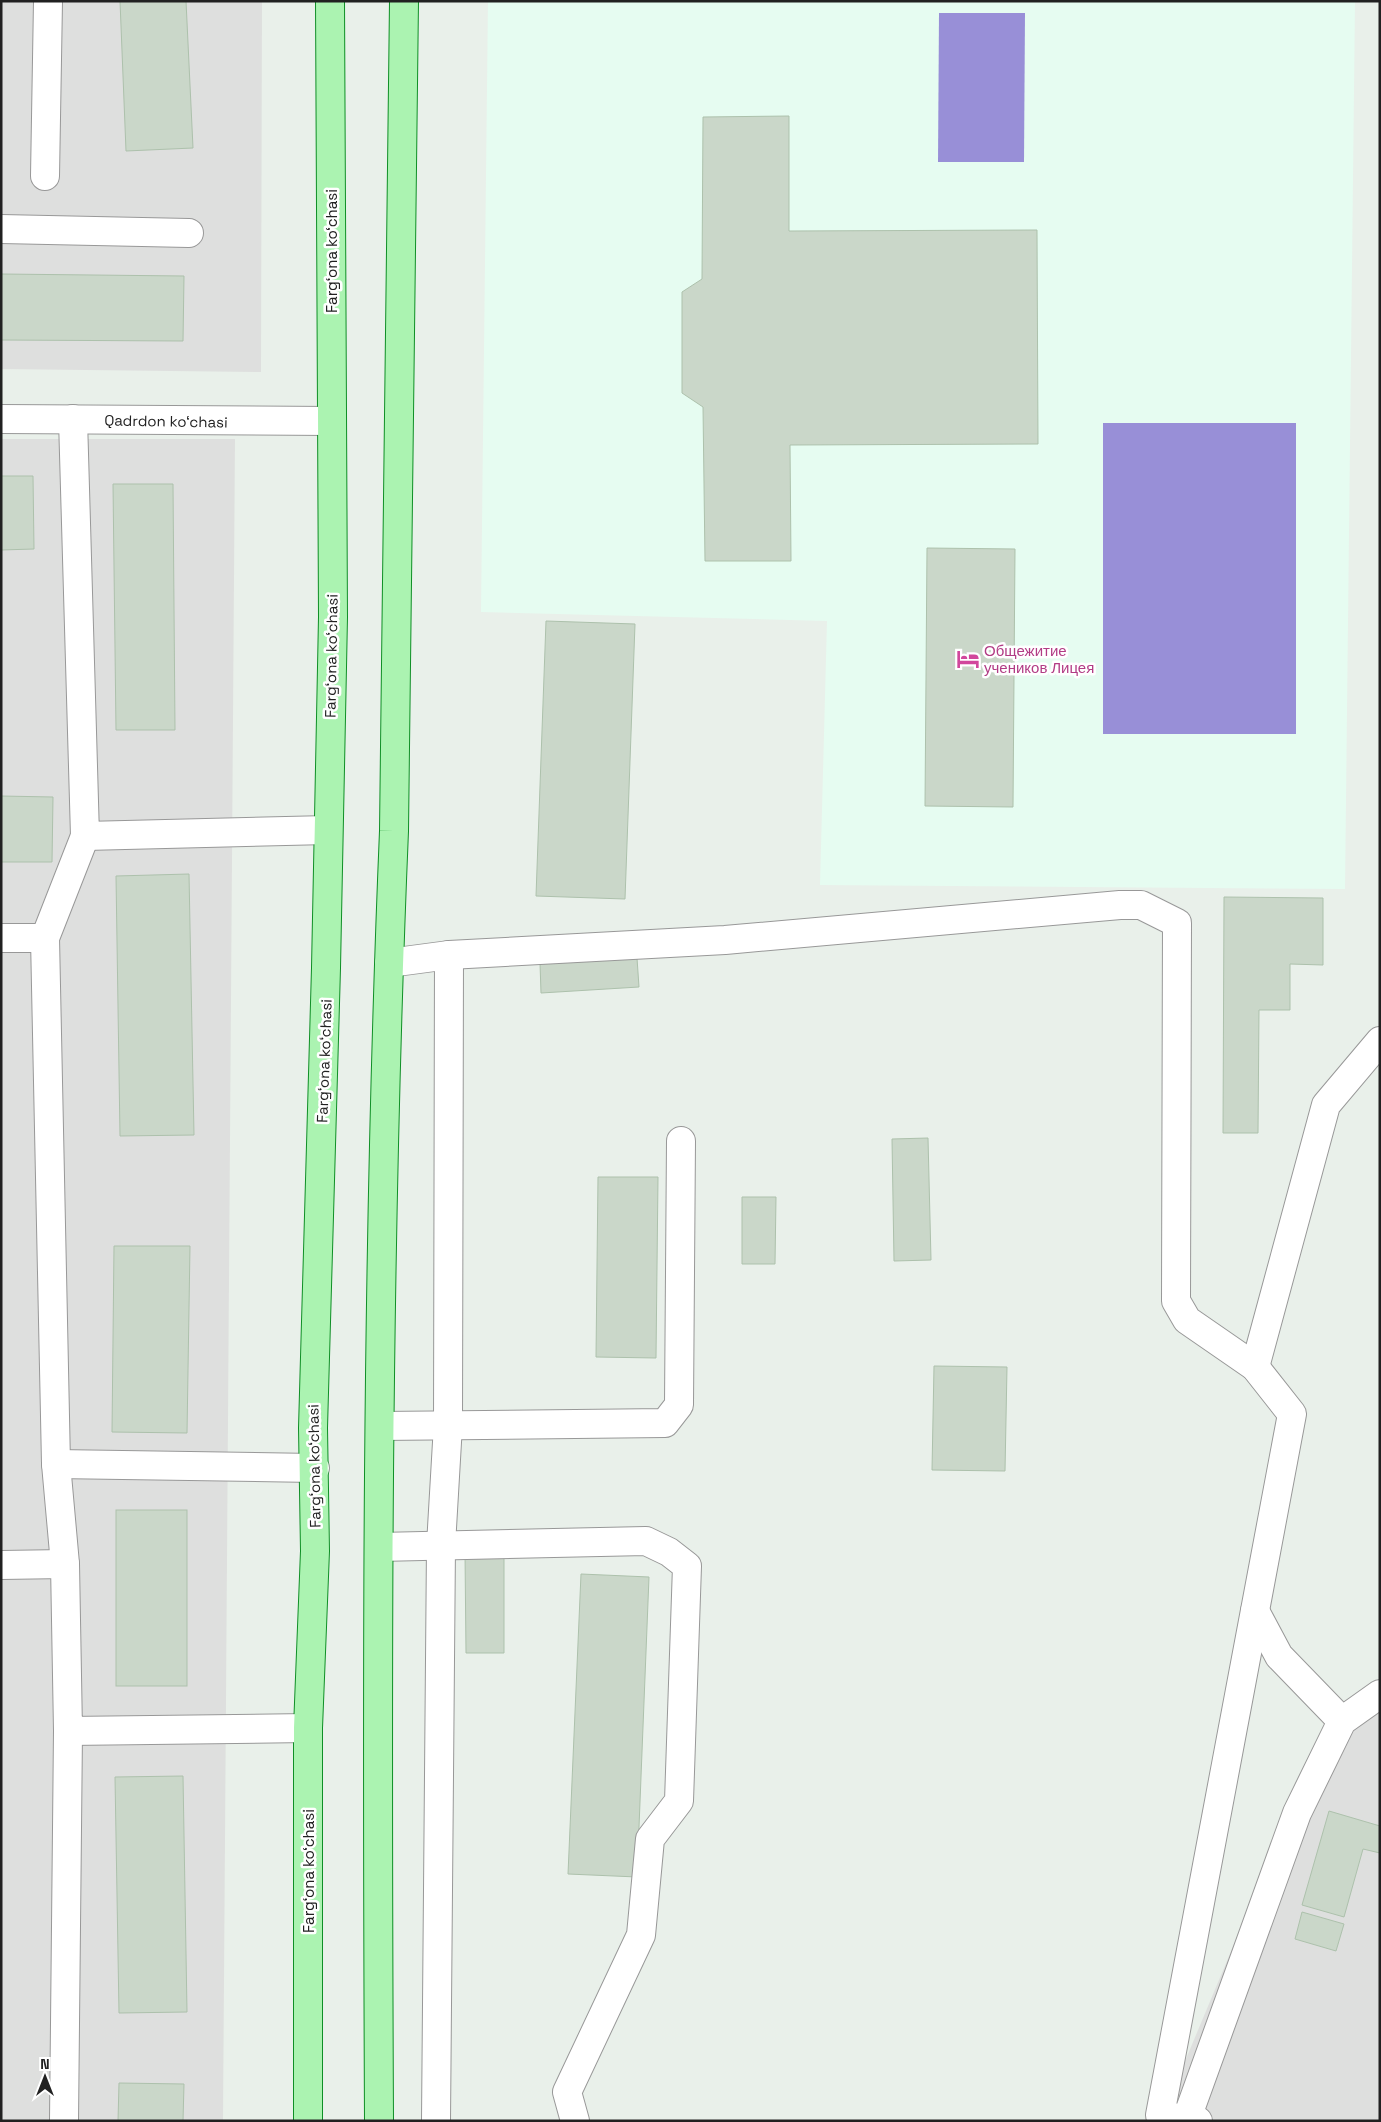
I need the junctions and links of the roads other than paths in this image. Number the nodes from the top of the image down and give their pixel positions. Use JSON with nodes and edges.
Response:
{"nodes":[{"id":1,"x":48,"y":1,"type":"edge"},
{"id":2,"x":330,"y":1,"type":"edge"},
{"id":3,"x":404,"y":1,"type":"edge"},
{"id":4,"x":45,"y":176,"type":"dead end"},
{"id":5,"x":1,"y":229,"type":"edge"},
{"id":6,"x":189,"y":233,"type":"dead end"},
{"id":7,"x":1,"y":419,"type":"edge"},
{"id":8,"x":72,"y":419,"type":"junction"},
{"id":9,"x":331,"y":421,"type":"junction"},
{"id":10,"x":328,"y":830,"type":"junction"},
{"id":11,"x":85,"y":836,"type":"junction"},
{"id":12,"x":1,"y":938,"type":"edge"},
{"id":13,"x":45,"y":938,"type":"junction"},
{"id":14,"x":449,"y":955,"type":"junction"},
{"id":15,"x":389,"y":963,"type":"junction"},
{"id":16,"x":1380,"y":1041,"type":"edge"},
{"id":17,"x":681,"y":1141,"type":"dead end"},
{"id":18,"x":1255,"y":1367,"type":"junction"},
{"id":19,"x":448,"y":1425,"type":"junction"},
{"id":20,"x":380,"y":1426,"type":"junction"},
{"id":21,"x":56,"y":1464,"type":"junction"},
{"id":22,"x":315,"y":1468,"type":"junction"},
{"id":23,"x":441,"y":1544,"type":"junction"},
{"id":24,"x":379,"y":1547,"type":"junction"},
{"id":25,"x":65,"y":1564,"type":"junction"},
{"id":26,"x":1,"y":1565,"type":"edge"},
{"id":27,"x":1254,"y":1611,"type":"junction"},
{"id":28,"x":1380,"y":1694,"type":"edge"},
{"id":29,"x":1342,"y":1721,"type":"junction"},
{"id":30,"x":308,"y":1728,"type":"junction"},
{"id":31,"x":68,"y":1731,"type":"junction"},
{"id":32,"x":1176,"y":2119,"type":"edge"},
{"id":33,"x":64,"y":2121,"type":"edge"},
{"id":34,"x":308,"y":2121,"type":"edge"},
{"id":35,"x":379,"y":2121,"type":"edge"},
{"id":36,"x":436,"y":2121,"type":"edge"},
{"id":37,"x":575,"y":2121,"type":"edge"}],
"edges":[{"from":1,"to":4,"type":"street"},
{"from":2,"to":9,"type":"main road","name":"Fargʻona koʻchasi"},
{"from":3,"to":15,"type":"main road"},
{"from":5,"to":6,"type":"street"},
{"from":7,"to":8,"type":"street","name":"Qadrdon koʻchasi"},
{"from":8,"to":9,"type":"street","name":"Qadrdon koʻchasi"},
{"from":8,"to":11,"type":"street"},
{"from":9,"to":10,"type":"main road","name":"Fargʻona koʻchasi"},
{"from":10,"to":11,"type":"street"},
{"from":10,"to":22,"type":"main road","name":"Fargʻona koʻchasi"},
{"from":11,"to":13,"type":"street"},
{"from":12,"to":13,"type":"street"},
{"from":13,"to":21,"type":"street"},
{"from":14,"to":15,"type":"street"},
{"from":14,"to":18,"type":"street"},
{"from":14,"to":19,"type":"street"},
{"from":15,"to":20,"type":"main road"},
{"from":16,"to":18,"type":"street"},
{"from":17,"to":19,"type":"street"},
{"from":18,"to":27,"type":"street"},
{"from":19,"to":20,"type":"street"},
{"from":19,"to":23,"type":"street"},
{"from":20,"to":24,"type":"main road"},
{"from":21,"to":22,"type":"street"},
{"from":21,"to":25,"type":"street"},
{"from":22,"to":30,"type":"main road","name":"Fargʻona koʻchasi"},
{"from":23,"to":24,"type":"street"},
{"from":23,"to":36,"type":"street"},
{"from":23,"to":37,"type":"street"},
{"from":24,"to":35,"type":"main road"},
{"from":25,"to":26,"type":"street"},
{"from":25,"to":31,"type":"street"},
{"from":27,"to":29,"type":"street"},
{"from":27,"to":32,"type":"street"},
{"from":28,"to":29,"type":"street"},
{"from":29,"to":32,"type":"street"},
{"from":30,"to":31,"type":"street"},
{"from":30,"to":34,"type":"main road","name":"Fargʻona koʻchasi"},
{"from":31,"to":33,"type":"street"}]}
